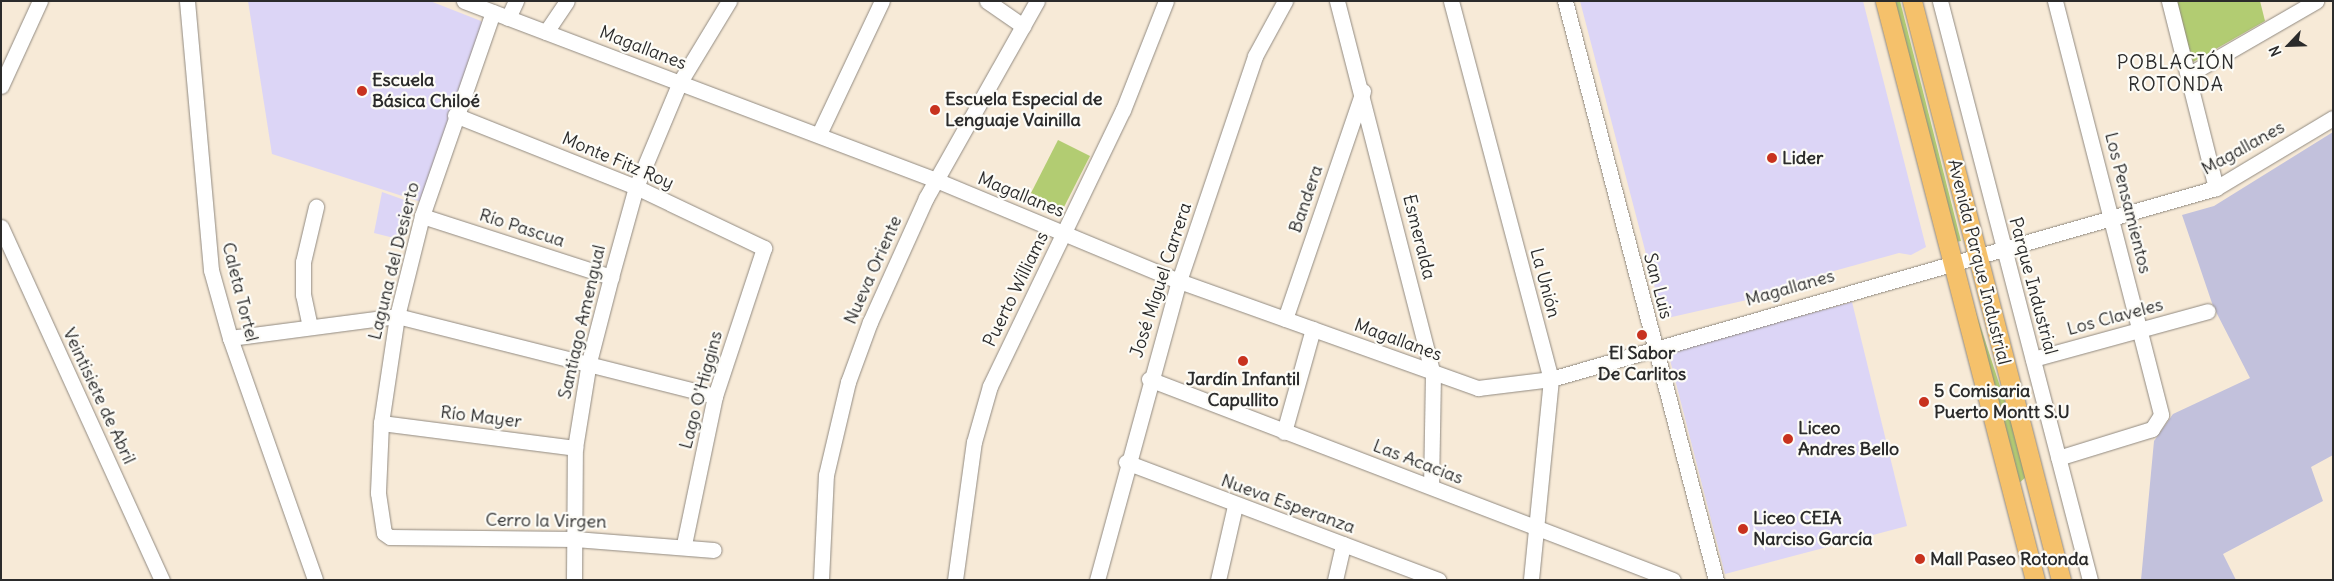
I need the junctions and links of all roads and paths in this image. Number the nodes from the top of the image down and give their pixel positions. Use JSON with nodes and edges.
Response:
{"nodes":[{"id":1,"x":40,"y":1,"type":"edge"},
{"id":2,"x":187,"y":1,"type":"edge"},
{"id":3,"x":464,"y":1,"type":"edge"},
{"id":4,"x":516,"y":1,"type":"edge"},
{"id":5,"x":567,"y":1,"type":"edge"},
{"id":6,"x":729,"y":1,"type":"edge"},
{"id":7,"x":882,"y":1,"type":"edge"},
{"id":8,"x":988,"y":1,"type":"edge"},
{"id":9,"x":1037,"y":1,"type":"edge"},
{"id":10,"x":1166,"y":1,"type":"edge"},
{"id":11,"x":1285,"y":1,"type":"edge"},
{"id":12,"x":1337,"y":1,"type":"edge"},
{"id":13,"x":1451,"y":1,"type":"edge"},
{"id":14,"x":1565,"y":1,"type":"edge"},
{"id":15,"x":1885,"y":1,"type":"edge"},
{"id":16,"x":1912,"y":1,"type":"edge"},
{"id":17,"x":1940,"y":1,"type":"edge"},
{"id":18,"x":2056,"y":1,"type":"edge"},
{"id":19,"x":2169,"y":1,"type":"edge"},
{"id":20,"x":2316,"y":1,"type":"edge"},
{"id":21,"x":493,"y":12,"type":"junction"},
{"id":22,"x":508,"y":18,"type":"junction"},
{"id":23,"x":1023,"y":26,"type":"junction"},
{"id":24,"x":546,"y":32,"type":"junction"},
{"id":25,"x":2188,"y":75,"type":"junction"},
{"id":26,"x":680,"y":82,"type":"junction"},
{"id":27,"x":1,"y":86,"type":"edge"},
{"id":28,"x":1364,"y":91,"type":"junction"},
{"id":29,"x":455,"y":115,"type":"junction"},
{"id":30,"x":2333,"y":118,"type":"edge"},
{"id":31,"x":819,"y":134,"type":"junction"},
{"id":32,"x":936,"y":180,"type":"junction"},
{"id":33,"x":636,"y":187,"type":"junction"},
{"id":34,"x":2216,"y":188,"type":"junction"},
{"id":35,"x":316,"y":207,"type":"dead end"},
{"id":36,"x":422,"y":216,"type":"junction"},
{"id":37,"x":2112,"y":217,"type":"junction"},
{"id":38,"x":1,"y":227,"type":"edge"},
{"id":39,"x":1065,"y":233,"type":"junction"},
{"id":40,"x":2003,"y":247,"type":"junction"},
{"id":41,"x":764,"y":248,"type":"joint"},
{"id":42,"x":1976,"y":255,"type":"junction"},
{"id":43,"x":1951,"y":261,"type":"junction"},
{"id":44,"x":611,"y":277,"type":"junction"},
{"id":45,"x":1179,"y":281,"type":"junction"},
{"id":46,"x":2208,"y":311,"type":"dead end"},
{"id":47,"x":398,"y":316,"type":"junction"},
{"id":48,"x":1285,"y":319,"type":"junction"},
{"id":49,"x":310,"y":327,"type":"junction"},
{"id":50,"x":1312,"y":329,"type":"junction"},
{"id":51,"x":2140,"y":330,"type":"junction"},
{"id":52,"x":230,"y":338,"type":"junction"},
{"id":53,"x":1655,"y":348,"type":"junction"},
{"id":54,"x":2033,"y":359,"type":"junction"},
{"id":55,"x":588,"y":362,"type":"junction"},
{"id":56,"x":1434,"y":374,"type":"junction"},
{"id":57,"x":1149,"y":379,"type":"junction"},
{"id":58,"x":1552,"y":379,"type":"junction"},
{"id":59,"x":715,"y":396,"type":"junction"},
{"id":60,"x":381,"y":423,"type":"junction"},
{"id":61,"x":1284,"y":432,"type":"junction"},
{"id":62,"x":575,"y":448,"type":"junction"},
{"id":63,"x":2058,"y":458,"type":"junction"},
{"id":64,"x":1126,"y":462,"type":"junction"},
{"id":65,"x":2035,"y":482,"type":"junction"},
{"id":66,"x":1431,"y":486,"type":"junction"},
{"id":67,"x":2012,"y":488,"type":"junction"},
{"id":68,"x":1235,"y":506,"type":"junction"},
{"id":69,"x":2016,"y":506,"type":"junction"},
{"id":70,"x":2045,"y":516,"type":"junction"},
{"id":71,"x":382,"y":528,"type":"joint"},
{"id":72,"x":1538,"y":531,"type":"junction"},
{"id":73,"x":575,"y":539,"type":"junction"},
{"id":74,"x":1343,"y":544,"type":"junction"},
{"id":75,"x":684,"y":545,"type":"junction"},
{"id":76,"x":714,"y":550,"type":"dead end"},
{"id":77,"x":162,"y":580,"type":"edge"},
{"id":78,"x":315,"y":580,"type":"edge"},
{"id":79,"x":574,"y":580,"type":"edge"},
{"id":80,"x":821,"y":580,"type":"edge"},
{"id":81,"x":955,"y":580,"type":"edge"},
{"id":82,"x":1097,"y":580,"type":"edge"},
{"id":83,"x":1218,"y":580,"type":"edge"},
{"id":84,"x":1335,"y":580,"type":"edge"},
{"id":85,"x":1438,"y":580,"type":"edge"},
{"id":86,"x":1531,"y":580,"type":"edge"},
{"id":87,"x":1673,"y":580,"type":"edge"},
{"id":88,"x":1716,"y":580,"type":"edge"},
{"id":89,"x":2034,"y":580,"type":"edge"},
{"id":90,"x":2061,"y":580,"type":"edge"},
{"id":91,"x":2090,"y":580,"type":"edge"}],
"edges":[{"from":1,"to":27,"type":"street"},
{"from":2,"to":52,"type":"street","name":"Caleta Tortel"},
{"from":3,"to":21,"type":"street","name":"Magallanes"},
{"from":4,"to":22,"type":"street"},
{"from":5,"to":24,"type":"street"},
{"from":6,"to":26,"type":"street","name":"Santiago Amengual"},
{"from":7,"to":31,"type":"street"},
{"from":8,"to":23,"type":"street"},
{"from":9,"to":23,"type":"street","name":"Nueva Oriente"},
{"from":10,"to":39,"type":"street","name":"Puerto Williams"},
{"from":11,"to":45,"type":"street","name":"José Miguel Carrera"},
{"from":12,"to":28,"type":"street","name":"Esmeralda"},
{"from":13,"to":58,"type":"street","name":"La Unión"},
{"from":14,"to":53,"type":"street","name":"San Luis"},
{"from":15,"to":43,"type":"main road","name":"Avenida Parque Industrial"},
{"from":16,"to":42,"type":"main road","name":"Avenida Parque Industrial"},
{"from":17,"to":40,"type":"street","name":"Parque Industrial"},
{"from":18,"to":37,"type":"street","name":"Los Pensamientos"},
{"from":19,"to":25,"type":"street"},
{"from":20,"to":25,"type":"street"},
{"from":21,"to":22,"type":"street","name":"Magallanes"},
{"from":21,"to":29,"type":"street","name":"Laguna del Desierto"},
{"from":22,"to":24,"type":"street","name":"Magallanes"},
{"from":23,"to":32,"type":"street","name":"Nueva Oriente"},
{"from":24,"to":26,"type":"street","name":"Magallanes"},
{"from":25,"to":34,"type":"street"},
{"from":26,"to":31,"type":"street","name":"Magallanes"},
{"from":26,"to":33,"type":"street","name":"Santiago Amengual"},
{"from":28,"to":48,"type":"street","name":"Bandera"},
{"from":28,"to":56,"type":"street","name":"Esmeralda"},
{"from":29,"to":33,"type":"street","name":"Monte Fitz Roy"},
{"from":29,"to":36,"type":"street","name":"Laguna del Desierto"},
{"from":30,"to":34,"type":"street","name":"Magallanes"},
{"from":31,"to":32,"type":"street","name":"Magallanes"},
{"from":32,"to":39,"type":"street","name":"Magallanes"},
{"from":32,"to":80,"type":"street","name":"Nueva Oriente"},
{"from":33,"to":41,"type":"street","name":"Monte Fitz Roy"},
{"from":33,"to":44,"type":"street","name":"Santiago Amengual"},
{"from":34,"to":37,"type":"street","name":"Magallanes"},
{"from":35,"to":49,"type":"street"},
{"from":36,"to":44,"type":"street","name":"Río Pascua"},
{"from":36,"to":47,"type":"street","name":"Laguna del Desierto"},
{"from":37,"to":40,"type":"street","name":"Magallanes"},
{"from":37,"to":51,"type":"street","name":"Los Pensamientos"},
{"from":38,"to":77,"type":"street","name":"Veintisiete de Abril"},
{"from":39,"to":45,"type":"street","name":"Magallanes"},
{"from":39,"to":81,"type":"street","name":"Puerto Williams"},
{"from":40,"to":42,"type":"street","name":"Magallanes"},
{"from":40,"to":54,"type":"street","name":"Parque Industrial"},
{"from":41,"to":59,"type":"street","name":"Lago O'Higgins"},
{"from":42,"to":43,"type":"street","name":"Magallanes"},
{"from":42,"to":65,"type":"main road","name":"Avenida Parque Industrial"},
{"from":43,"to":53,"type":"street","name":"Magallanes"},
{"from":43,"to":67,"type":"main road","name":"Avenida Parque Industrial"},
{"from":44,"to":55,"type":"street","name":"Santiago Amengual"},
{"from":45,"to":48,"type":"street","name":"Magallanes"},
{"from":45,"to":57,"type":"street","name":"José Miguel Carrera"},
{"from":46,"to":51,"type":"street","name":"Los Claveles"},
{"from":47,"to":49,"type":"street"},
{"from":47,"to":55,"type":"street"},
{"from":47,"to":60,"type":"street","name":"Laguna del Desierto"},
{"from":48,"to":50,"type":"street","name":"Magallanes"},
{"from":49,"to":52,"type":"street"},
{"from":50,"to":56,"type":"street","name":"Magallanes"},
{"from":50,"to":61,"type":"street"},
{"from":51,"to":54,"type":"street","name":"Los Claveles"},
{"from":51,"to":63,"type":"street","name":"Los Pensamientos"},
{"from":52,"to":78,"type":"street","name":"Caleta Tortel"},
{"from":53,"to":58,"type":"street","name":"Magallanes"},
{"from":53,"to":88,"type":"street","name":"San Luis"},
{"from":54,"to":63,"type":"street","name":"Parque Industrial"},
{"from":55,"to":59,"type":"street"},
{"from":55,"to":62,"type":"street","name":"Santiago Amengual"},
{"from":56,"to":58,"type":"street","name":"Magallanes"},
{"from":56,"to":66,"type":"street","name":"Esmeralda"},
{"from":57,"to":61,"type":"street","name":"Las Acacias"},
{"from":57,"to":64,"type":"street","name":"José Miguel Carrera"},
{"from":58,"to":72,"type":"street","name":"La Unión"},
{"from":59,"to":75,"type":"street","name":"Lago O'Higgins"},
{"from":60,"to":62,"type":"street","name":"Río Mayer"},
{"from":60,"to":71,"type":"street","name":"Laguna del Desierto"},
{"from":61,"to":66,"type":"street","name":"Las Acacias"},
{"from":62,"to":73,"type":"street","name":"Santiago Amengual"},
{"from":63,"to":91,"type":"street","name":"Parque Industrial"},
{"from":64,"to":68,"type":"street","name":"Nueva Esperanza"},
{"from":64,"to":82,"type":"street","name":"José Miguel Carrera"},
{"from":65,"to":67,"type":"main road"},
{"from":65,"to":70,"type":"main road","name":"Avenida Parque Industrial"},
{"from":66,"to":72,"type":"street","name":"Las Acacias"},
{"from":67,"to":69,"type":"main road","name":"Avenida Parque Industrial"},
{"from":68,"to":74,"type":"street","name":"Nueva Esperanza"},
{"from":68,"to":83,"type":"street"},
{"from":69,"to":70,"type":"main road"},
{"from":69,"to":89,"type":"main road","name":"Avenida Parque Industrial"},
{"from":70,"to":90,"type":"main road","name":"Avenida Parque Industrial"},
{"from":71,"to":73,"type":"street","name":"Cerro la Virgen"},
{"from":72,"to":86,"type":"street","name":"La Unión"},
{"from":72,"to":87,"type":"street","name":"Las Acacias"},
{"from":73,"to":75,"type":"street","name":"Cerro la Virgen"},
{"from":73,"to":79,"type":"street","name":"Santiago Amengual"},
{"from":74,"to":84,"type":"street"},
{"from":74,"to":85,"type":"street","name":"Nueva Esperanza"},
{"from":75,"to":76,"type":"street","name":"Cerro la Virgen"}]}
